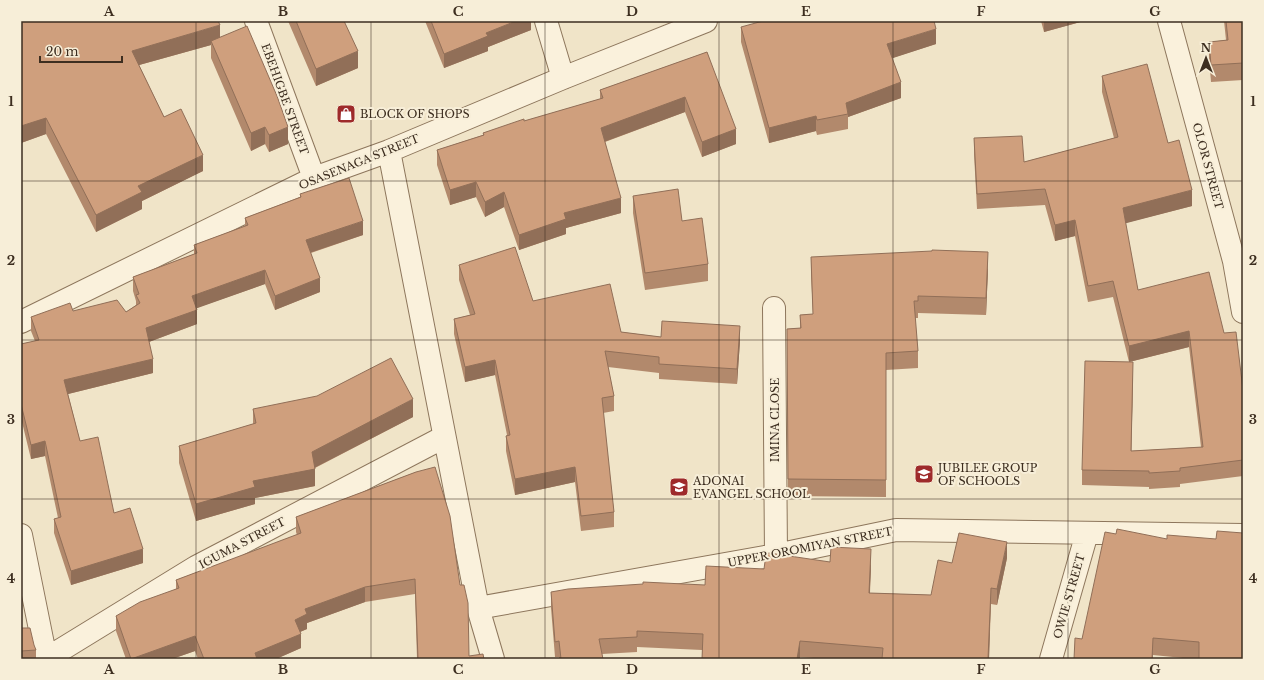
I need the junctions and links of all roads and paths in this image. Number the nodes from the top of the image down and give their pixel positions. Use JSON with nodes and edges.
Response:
{"nodes":[{"id":1,"x":256,"y":21,"type":"edge"},
{"id":2,"x":546,"y":21,"type":"edge"},
{"id":3,"x":706,"y":21,"type":"edge"},
{"id":4,"x":1169,"y":21,"type":"edge"},
{"id":5,"x":563,"y":78,"type":"junction"},
{"id":6,"x":389,"y":151,"type":"junction"},
{"id":7,"x":314,"y":178,"type":"junction"},
{"id":8,"x":1238,"y":261,"type":"edge"},
{"id":9,"x":774,"y":308,"type":"dead end"},
{"id":10,"x":1243,"y":312,"type":"edge"},
{"id":11,"x":21,"y":322,"type":"edge"},
{"id":12,"x":444,"y":437,"type":"junction"},
{"id":13,"x":1087,"y":533,"type":"junction"},
{"id":14,"x":21,"y":535,"type":"edge"},
{"id":15,"x":1243,"y":535,"type":"edge"},
{"id":16,"x":776,"y":555,"type":"junction"},
{"id":17,"x":478,"y":608,"type":"junction"},
{"id":18,"x":46,"y":659,"type":"edge"},
{"id":19,"x":493,"y":659,"type":"edge"},
{"id":20,"x":1051,"y":659,"type":"edge"}],
"edges":[{"from":1,"to":7,"type":"street","name":"EBEHIGBE STREET"},
{"from":2,"to":5,"type":"street"},
{"from":3,"to":5,"type":"street","name":"OSASENAGA STREET"},
{"from":4,"to":8,"type":"street","name":"OLOR STREET"},
{"from":5,"to":6,"type":"street","name":"OSASENAGA STREET"},
{"from":6,"to":7,"type":"street","name":"OSASENAGA STREET"},
{"from":6,"to":12,"type":"street"},
{"from":7,"to":11,"type":"street","name":"OSASENAGA STREET"},
{"from":8,"to":10,"type":"street","name":"OLOR STREET"},
{"from":9,"to":16,"type":"street","name":"IMINA CLOSE"},
{"from":12,"to":17,"type":"street"},
{"from":12,"to":18,"type":"street","name":"IGUMA STREET"},
{"from":13,"to":15,"type":"street","name":"UPPER OROMIYAN STREET"},
{"from":13,"to":16,"type":"street","name":"UPPER OROMIYAN STREET"},
{"from":13,"to":20,"type":"street","name":"OWIE STREET"},
{"from":14,"to":18,"type":"street","name":"IGUMA STREET"},
{"from":16,"to":17,"type":"street","name":"UPPER OROMIYAN STREET"},
{"from":17,"to":19,"type":"street"}]}
